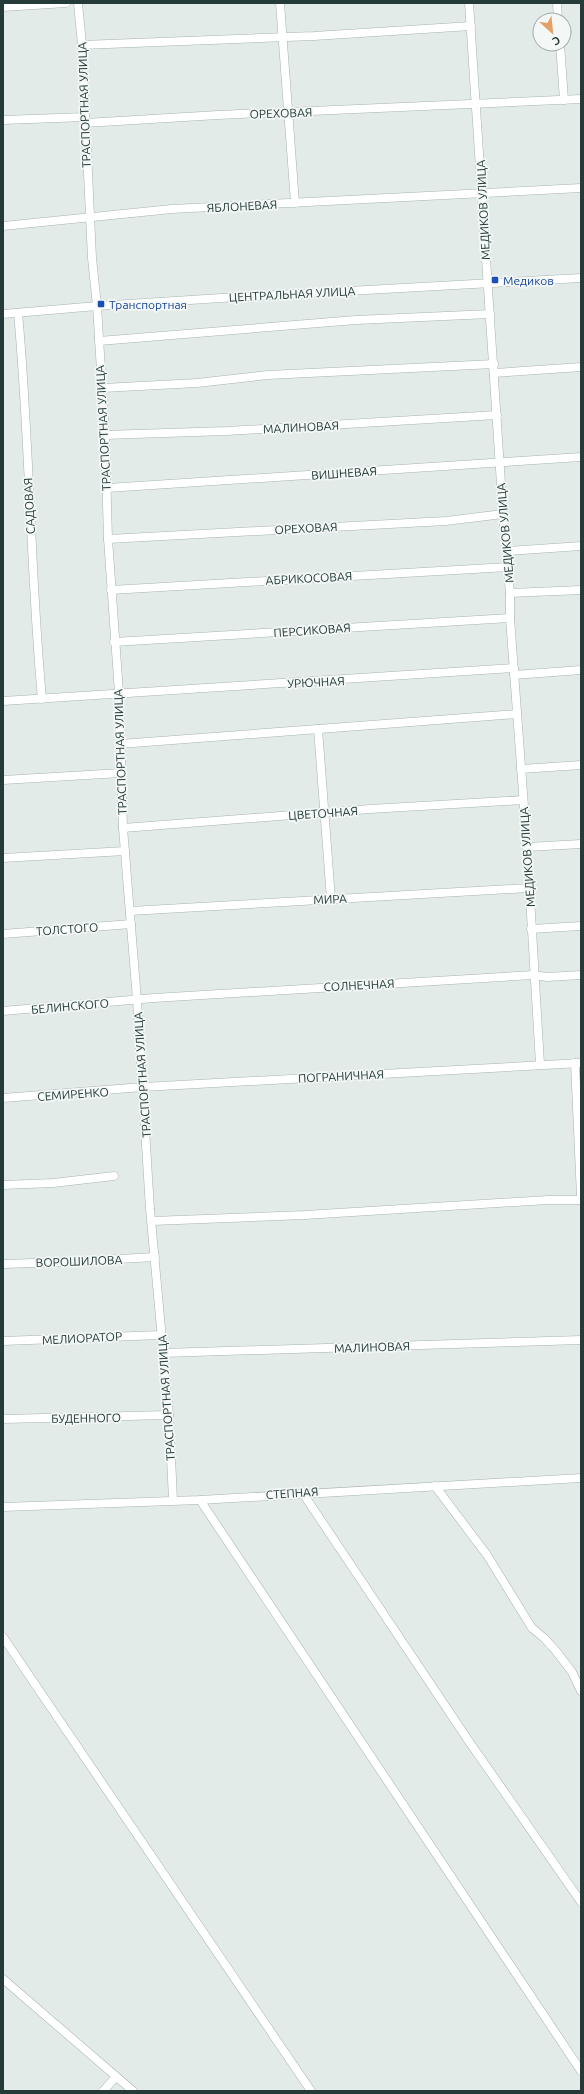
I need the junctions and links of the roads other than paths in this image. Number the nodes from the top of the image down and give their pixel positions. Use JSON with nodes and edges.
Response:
{"nodes":[{"id":1,"x":66,"y":3,"type":"edge"},
{"id":2,"x":78,"y":3,"type":"edge"},
{"id":3,"x":280,"y":3,"type":"edge"},
{"id":4,"x":470,"y":3,"type":"edge"},
{"id":5,"x":3,"y":7,"type":"edge"},
{"id":6,"x":471,"y":26,"type":"junction"},
{"id":7,"x":282,"y":36,"type":"junction"},
{"id":8,"x":82,"y":45,"type":"junction"},
{"id":9,"x":561,"y":52,"type":"edge"},
{"id":10,"x":581,"y":99,"type":"edge"},
{"id":11,"x":564,"y":100,"type":"junction"},
{"id":12,"x":477,"y":104,"type":"junction"},
{"id":13,"x":289,"y":113,"type":"junction"},
{"id":14,"x":3,"y":120,"type":"edge"},
{"id":15,"x":85,"y":120,"type":"junction"},
{"id":16,"x":581,"y":188,"type":"edge"},
{"id":17,"x":482,"y":193,"type":"junction"},
{"id":18,"x":295,"y":203,"type":"junction"},
{"id":19,"x":90,"y":218,"type":"junction"},
{"id":20,"x":3,"y":226,"type":"edge"},
{"id":21,"x":581,"y":278,"type":"edge"},
{"id":22,"x":488,"y":283,"type":"junction"},
{"id":23,"x":97,"y":306,"type":"junction"},
{"id":24,"x":18,"y":313,"type":"junction"},
{"id":25,"x":3,"y":314,"type":"edge"},
{"id":26,"x":490,"y":314,"type":"junction"},
{"id":27,"x":99,"y":341,"type":"junction"},
{"id":28,"x":494,"y":364,"type":"junction"},
{"id":29,"x":581,"y":367,"type":"edge"},
{"id":30,"x":494,"y":373,"type":"junction"},
{"id":31,"x":103,"y":388,"type":"junction"},
{"id":32,"x":497,"y":415,"type":"junction"},
{"id":33,"x":105,"y":435,"type":"junction"},
{"id":34,"x":581,"y":457,"type":"edge"},
{"id":35,"x":500,"y":462,"type":"junction"},
{"id":36,"x":107,"y":488,"type":"junction"},
{"id":37,"x":503,"y":514,"type":"junction"},
{"id":38,"x":108,"y":539,"type":"junction"},
{"id":39,"x":581,"y":546,"type":"edge"},
{"id":40,"x":507,"y":551,"type":"junction"},
{"id":41,"x":508,"y":567,"type":"junction"},
{"id":42,"x":111,"y":590,"type":"junction"},
{"id":43,"x":581,"y":590,"type":"edge"},
{"id":44,"x":510,"y":593,"type":"junction"},
{"id":45,"x":510,"y":618,"type":"junction"},
{"id":46,"x":114,"y":642,"type":"junction"},
{"id":47,"x":581,"y":670,"type":"edge"},
{"id":48,"x":514,"y":671,"type":"junction"},
{"id":49,"x":119,"y":693,"type":"junction"},
{"id":50,"x":42,"y":699,"type":"junction"},
{"id":51,"x":3,"y":701,"type":"edge"},
{"id":52,"x":517,"y":714,"type":"junction"},
{"id":53,"x":318,"y":728,"type":"junction"},
{"id":54,"x":120,"y":744,"type":"junction"},
{"id":55,"x":581,"y":765,"type":"edge"},
{"id":56,"x":521,"y":769,"type":"junction"},
{"id":57,"x":121,"y":773,"type":"junction"},
{"id":58,"x":3,"y":780,"type":"edge"},
{"id":59,"x":523,"y":800,"type":"junction"},
{"id":60,"x":324,"y":813,"type":"junction"},
{"id":61,"x":123,"y":828,"type":"junction"},
{"id":62,"x":581,"y":844,"type":"edge"},
{"id":63,"x":527,"y":847,"type":"junction"},
{"id":64,"x":125,"y":850,"type":"junction"},
{"id":65,"x":3,"y":858,"type":"edge"},
{"id":66,"x":529,"y":888,"type":"junction"},
{"id":67,"x":331,"y":899,"type":"junction"},
{"id":68,"x":130,"y":911,"type":"junction"},
{"id":69,"x":131,"y":924,"type":"junction"},
{"id":70,"x":581,"y":926,"type":"edge"},
{"id":71,"x":531,"y":929,"type":"junction"},
{"id":72,"x":3,"y":934,"type":"edge"},
{"id":73,"x":533,"y":975,"type":"junction"},
{"id":74,"x":581,"y":975,"type":"edge"},
{"id":75,"x":137,"y":1000,"type":"junction"},
{"id":76,"x":3,"y":1011,"type":"edge"},
{"id":77,"x":578,"y":1063,"type":"edge"},
{"id":78,"x":540,"y":1064,"type":"junction"},
{"id":79,"x":143,"y":1088,"type":"junction"},
{"id":80,"x":3,"y":1098,"type":"edge"},
{"id":81,"x":580,"y":1157,"type":"edge"},
{"id":82,"x":114,"y":1176,"type":"dead end"},
{"id":83,"x":3,"y":1185,"type":"edge"},
{"id":84,"x":581,"y":1196,"type":"edge"},
{"id":85,"x":581,"y":1200,"type":"edge"},
{"id":86,"x":152,"y":1221,"type":"junction"},
{"id":87,"x":155,"y":1257,"type":"junction"},
{"id":88,"x":3,"y":1264,"type":"edge"},
{"id":89,"x":161,"y":1334,"type":"junction"},
{"id":90,"x":581,"y":1340,"type":"edge"},
{"id":91,"x":3,"y":1341,"type":"edge"},
{"id":92,"x":163,"y":1353,"type":"junction"},
{"id":93,"x":169,"y":1415,"type":"junction"},
{"id":94,"x":3,"y":1419,"type":"edge"},
{"id":95,"x":581,"y":1478,"type":"edge"},
{"id":96,"x":435,"y":1486,"type":"junction"},
{"id":97,"x":302,"y":1492,"type":"junction"},
{"id":98,"x":173,"y":1500,"type":"junction"},
{"id":99,"x":200,"y":1500,"type":"junction"},
{"id":100,"x":3,"y":1507,"type":"edge"},
{"id":101,"x":3,"y":1637,"type":"edge"},
{"id":102,"x":581,"y":1691,"type":"edge"},
{"id":103,"x":581,"y":1902,"type":"edge"},
{"id":104,"x":3,"y":1979,"type":"edge"},
{"id":105,"x":581,"y":2071,"type":"edge"},
{"id":106,"x":116,"y":2077,"type":"junction"},
{"id":107,"x":102,"y":2091,"type":"edge"},
{"id":108,"x":133,"y":2091,"type":"edge"},
{"id":109,"x":311,"y":2091,"type":"edge"}],
"edges":[{"from":1,"to":5,"type":"street"},
{"from":2,"to":8,"type":"street","name":"ТРАСПОРТНАЯ УЛИЦА"},
{"from":3,"to":7,"type":"street"},
{"from":4,"to":6,"type":"street","name":"МЕДИКОВ УЛИЦА"},
{"from":6,"to":7,"type":"street"},
{"from":6,"to":12,"type":"street","name":"МЕДИКОВ УЛИЦА"},
{"from":7,"to":8,"type":"street"},
{"from":7,"to":13,"type":"street"},
{"from":8,"to":15,"type":"street","name":"ТРАСПОРТНАЯ УЛИЦА"},
{"from":9,"to":11,"type":"street"},
{"from":10,"to":11,"type":"street","name":"ОРЕХОВАЯ"},
{"from":11,"to":12,"type":"street","name":"ОРЕХОВАЯ"},
{"from":12,"to":13,"type":"street","name":"ОРЕХОВАЯ"},
{"from":12,"to":17,"type":"street","name":"МЕДИКОВ УЛИЦА"},
{"from":13,"to":15,"type":"street","name":"ОРЕХОВАЯ"},
{"from":13,"to":18,"type":"street"},
{"from":14,"to":15,"type":"street","name":"ОРЕХОВАЯ"},
{"from":15,"to":19,"type":"street","name":"ТРАСПОРТНАЯ УЛИЦА"},
{"from":16,"to":17,"type":"street","name":"ЯБЛОНЕВАЯ"},
{"from":17,"to":18,"type":"street","name":"ЯБЛОНЕВАЯ"},
{"from":17,"to":22,"type":"street","name":"МЕДИКОВ УЛИЦА"},
{"from":18,"to":19,"type":"street","name":"ЯБЛОНЕВАЯ"},
{"from":19,"to":20,"type":"street","name":"ЯБЛОНЕВАЯ"},
{"from":19,"to":23,"type":"street","name":"ТРАСПОРТНАЯ УЛИЦА"},
{"from":21,"to":22,"type":"street","name":"ЦЕНТРАЛЬНАЯ УЛИЦА"},
{"from":22,"to":23,"type":"street","name":"ЦЕНТРАЛЬНАЯ УЛИЦА"},
{"from":22,"to":26,"type":"street","name":"МЕДИКОВ УЛИЦА"},
{"from":23,"to":24,"type":"street","name":"ЦЕНТРАЛЬНАЯ УЛИЦА"},
{"from":23,"to":27,"type":"street","name":"ТРАСПОРТНАЯ УЛИЦА"},
{"from":24,"to":25,"type":"street","name":"ЦЕНТРАЛЬНАЯ УЛИЦА"},
{"from":24,"to":50,"type":"street","name":"САДОВАЯ"},
{"from":26,"to":27,"type":"street"},
{"from":26,"to":28,"type":"street","name":"МЕДИКОВ УЛИЦА"},
{"from":27,"to":31,"type":"street","name":"ТРАСПОРТНАЯ УЛИЦА"},
{"from":28,"to":30,"type":"street","name":"МЕДИКОВ УЛИЦА"},
{"from":28,"to":31,"type":"street"},
{"from":29,"to":30,"type":"street"},
{"from":30,"to":32,"type":"street","name":"МЕДИКОВ УЛИЦА"},
{"from":31,"to":33,"type":"street","name":"ТРАСПОРТНАЯ УЛИЦА"},
{"from":32,"to":33,"type":"street","name":"МАЛИНОВАЯ"},
{"from":32,"to":35,"type":"street","name":"МЕДИКОВ УЛИЦА"},
{"from":33,"to":36,"type":"street","name":"ТРАСПОРТНАЯ УЛИЦА"},
{"from":34,"to":35,"type":"street","name":"ВИШНЕВАЯ"},
{"from":35,"to":36,"type":"street","name":"ВИШНЕВАЯ"},
{"from":35,"to":37,"type":"street","name":"МЕДИКОВ УЛИЦА"},
{"from":36,"to":38,"type":"street","name":"ТРАСПОРТНАЯ УЛИЦА"},
{"from":37,"to":38,"type":"street","name":"ОРЕХОВАЯ"},
{"from":37,"to":40,"type":"street","name":"МЕДИКОВ УЛИЦА"},
{"from":38,"to":42,"type":"street","name":"ТРАСПОРТНАЯ УЛИЦА"},
{"from":39,"to":40,"type":"street"},
{"from":40,"to":41,"type":"street","name":"МЕДИКОВ УЛИЦА"},
{"from":41,"to":42,"type":"street","name":"АБРИКОСОВАЯ"},
{"from":41,"to":44,"type":"street","name":"МЕДИКОВ УЛИЦА"},
{"from":42,"to":46,"type":"street","name":"ТРАСПОРТНАЯ УЛИЦА"},
{"from":43,"to":44,"type":"street"},
{"from":44,"to":45,"type":"street","name":"МЕДИКОВ УЛИЦА"},
{"from":45,"to":46,"type":"street","name":"ПЕРСИКОВАЯ"},
{"from":45,"to":48,"type":"street","name":"МЕДИКОВ УЛИЦА"},
{"from":46,"to":49,"type":"street","name":"ТРАСПОРТНАЯ УЛИЦА"},
{"from":47,"to":48,"type":"street","name":"УРЮЧНАЯ"},
{"from":48,"to":49,"type":"street","name":"УРЮЧНАЯ"},
{"from":48,"to":52,"type":"street","name":"МЕДИКОВ УЛИЦА"},
{"from":49,"to":50,"type":"street","name":"УРЮЧНАЯ"},
{"from":49,"to":54,"type":"street","name":"ТРАСПОРТНАЯ УЛИЦА"},
{"from":50,"to":51,"type":"street","name":"УРЮЧНАЯ"},
{"from":52,"to":53,"type":"street"},
{"from":52,"to":56,"type":"street","name":"МЕДИКОВ УЛИЦА"},
{"from":53,"to":54,"type":"street"},
{"from":53,"to":60,"type":"street"},
{"from":54,"to":57,"type":"street","name":"ТРАСПОРТНАЯ УЛИЦА"},
{"from":55,"to":56,"type":"street"},
{"from":56,"to":59,"type":"street","name":"МЕДИКОВ УЛИЦА"},
{"from":57,"to":58,"type":"street"},
{"from":57,"to":61,"type":"street","name":"ТРАСПОРТНАЯ УЛИЦА"},
{"from":59,"to":60,"type":"street","name":"ЦВЕТОЧНАЯ"},
{"from":59,"to":63,"type":"street","name":"МЕДИКОВ УЛИЦА"},
{"from":60,"to":61,"type":"street","name":"ЦВЕТОЧНАЯ"},
{"from":60,"to":67,"type":"street"},
{"from":61,"to":64,"type":"street","name":"ТРАСПОРТНАЯ УЛИЦА"},
{"from":62,"to":63,"type":"street"},
{"from":63,"to":66,"type":"street","name":"МЕДИКОВ УЛИЦА"},
{"from":64,"to":65,"type":"street"},
{"from":64,"to":68,"type":"street","name":"ТРАСПОРТНАЯ УЛИЦА"},
{"from":66,"to":67,"type":"street","name":"МИРА"},
{"from":66,"to":71,"type":"street","name":"МЕДИКОВ УЛИЦА"},
{"from":67,"to":68,"type":"street","name":"МИРА"},
{"from":68,"to":69,"type":"street","name":"ТРАСПОРТНАЯ УЛИЦА"},
{"from":69,"to":72,"type":"street","name":"ТОЛСТОГО"},
{"from":69,"to":75,"type":"street","name":"ТРАСПОРТНАЯ УЛИЦА"},
{"from":70,"to":71,"type":"street"},
{"from":71,"to":73,"type":"street","name":"МЕДИКОВ УЛИЦА"},
{"from":73,"to":74,"type":"street","name":"СОЛНЕЧНАЯ"},
{"from":73,"to":75,"type":"street","name":"СОЛНЕЧНАЯ"},
{"from":73,"to":78,"type":"street","name":"МЕДИКОВ УЛИЦА"},
{"from":75,"to":76,"type":"street","name":"БЕЛИНСКОГО"},
{"from":75,"to":79,"type":"street","name":"ТРАСПОРТНАЯ УЛИЦА"},
{"from":77,"to":78,"type":"street","name":"ПОГРАНИЧНАЯ"},
{"from":77,"to":81,"type":"street"},
{"from":78,"to":79,"type":"street","name":"ПОГРАНИЧНАЯ"},
{"from":79,"to":80,"type":"street","name":"СЕМИРЕНКО"},
{"from":79,"to":86,"type":"street","name":"ТРАСПОРТНАЯ УЛИЦА"},
{"from":81,"to":84,"type":"street"},
{"from":82,"to":83,"type":"street"},
{"from":85,"to":86,"type":"street"},
{"from":86,"to":87,"type":"street","name":"ТРАСПОРТНАЯ УЛИЦА"},
{"from":87,"to":88,"type":"street","name":"ВОРОШИЛОВА"},
{"from":87,"to":89,"type":"street","name":"ТРАСПОРТНАЯ УЛИЦА"},
{"from":89,"to":91,"type":"street","name":"МЕЛИОРАТОР"},
{"from":89,"to":92,"type":"street","name":"ТРАСПОРТНАЯ УЛИЦА"},
{"from":90,"to":92,"type":"street","name":"МАЛИНОВАЯ"},
{"from":92,"to":93,"type":"street","name":"ТРАСПОРТНАЯ УЛИЦА"},
{"from":93,"to":94,"type":"street","name":"БУДЕННОГО"},
{"from":93,"to":98,"type":"street","name":"ТРАСПОРТНАЯ УЛИЦА"},
{"from":95,"to":96,"type":"street","name":"СТЕПНАЯ"},
{"from":96,"to":97,"type":"street","name":"СТЕПНАЯ"},
{"from":96,"to":102,"type":"street"},
{"from":97,"to":99,"type":"street","name":"СТЕПНАЯ"},
{"from":97,"to":103,"type":"street"},
{"from":98,"to":99,"type":"street","name":"СТЕПНАЯ"},
{"from":98,"to":100,"type":"street","name":"СТЕПНАЯ"},
{"from":99,"to":105,"type":"street"},
{"from":101,"to":109,"type":"street"},
{"from":104,"to":106,"type":"street"},
{"from":106,"to":107,"type":"street"},
{"from":106,"to":108,"type":"street"}]}
